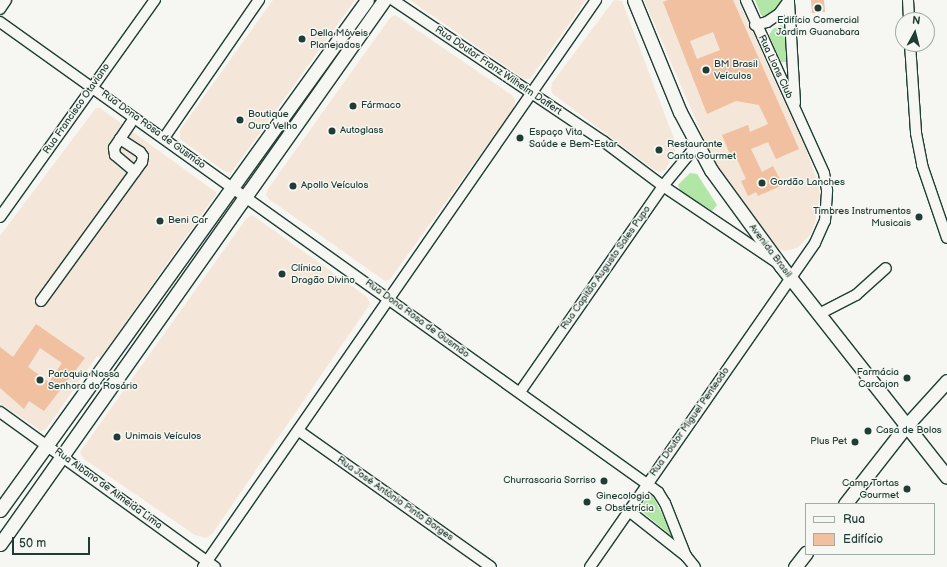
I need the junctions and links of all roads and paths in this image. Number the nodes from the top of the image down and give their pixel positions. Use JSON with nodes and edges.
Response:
{"nodes":[{"id":1,"x":6,"y":0,"type":"edge"},
{"id":2,"x":155,"y":0,"type":"edge"},
{"id":3,"x":259,"y":0,"type":"edge"},
{"id":4,"x":367,"y":0,"type":"edge"},
{"id":5,"x":384,"y":0,"type":"edge"},
{"id":6,"x":393,"y":0,"type":"edge"},
{"id":7,"x":596,"y":0,"type":"edge"},
{"id":8,"x":634,"y":0,"type":"edge"},
{"id":9,"x":746,"y":0,"type":"edge"},
{"id":10,"x":911,"y":0,"type":"edge"},
{"id":11,"x":789,"y":1,"type":"edge"},
{"id":12,"x":0,"y":9,"type":"edge"},
{"id":13,"x":910,"y":12,"type":"edge"},
{"id":14,"x":0,"y":22,"type":"edge"},
{"id":15,"x":755,"y":25,"type":"junction"},
{"id":16,"x":911,"y":52,"type":"edge"},
{"id":17,"x":93,"y":87,"type":"junction"},
{"id":18,"x":533,"y":95,"type":"junction"},
{"id":19,"x":795,"y":109,"type":"junction"},
{"id":20,"x":134,"y":118,"type":"junction"},
{"id":21,"x":120,"y":138,"type":"junction"},
{"id":22,"x":164,"y":138,"type":"junction"},
{"id":23,"x":696,"y":146,"type":"junction"},
{"id":24,"x":135,"y":172,"type":"junction"},
{"id":25,"x":231,"y":186,"type":"junction"},
{"id":26,"x":663,"y":186,"type":"junction"},
{"id":27,"x":246,"y":197,"type":"junction"},
{"id":28,"x":0,"y":217,"type":"edge"},
{"id":29,"x":947,"y":238,"type":"edge"},
{"id":30,"x":781,"y":266,"type":"junction"},
{"id":31,"x":886,"y":268,"type":"dead end"},
{"id":32,"x":791,"y":278,"type":"junction"},
{"id":33,"x":389,"y":299,"type":"junction"},
{"id":34,"x":41,"y":301,"type":"dead end"},
{"id":35,"x":819,"y":314,"type":"junction"},
{"id":36,"x":947,"y":380,"type":"edge"},
{"id":37,"x":520,"y":392,"type":"junction"},
{"id":38,"x":0,"y":412,"type":"edge"},
{"id":39,"x":906,"y":426,"type":"junction"},
{"id":40,"x":299,"y":431,"type":"junction"},
{"id":41,"x":46,"y":445,"type":"junction"},
{"id":42,"x":62,"y":456,"type":"junction"},
{"id":43,"x":947,"y":477,"type":"edge"},
{"id":44,"x":648,"y":484,"type":"junction"},
{"id":45,"x":846,"y":503,"type":"edge"},
{"id":46,"x":0,"y":510,"type":"edge"},
{"id":47,"x":629,"y":511,"type":"junction"},
{"id":48,"x":0,"y":544,"type":"edge"},
{"id":49,"x":805,"y":554,"type":"edge"},
{"id":50,"x":686,"y":556,"type":"junction"},
{"id":51,"x":208,"y":565,"type":"edge"},
{"id":52,"x":491,"y":567,"type":"edge"},
{"id":53,"x":590,"y":567,"type":"edge"},
{"id":54,"x":695,"y":567,"type":"edge"},
{"id":55,"x":795,"y":567,"type":"edge"}],
"edges":[{"from":1,"to":12,"type":"street"},
{"from":2,"to":17,"type":"street","name":"Rua Francisco Otaviano"},
{"from":3,"to":22,"type":"street"},
{"from":4,"to":25,"type":"main road"},
{"from":5,"to":27,"type":"main road"},
{"from":6,"to":18,"type":"street","name":"Rua Doutor Franz Wilhelm Daffert"},
{"from":7,"to":18,"type":"street"},
{"from":8,"to":23,"type":"main road","name":"Avenida Brasil"},
{"from":9,"to":15,"type":"street","name":"Rua Lions Club"},
{"from":10,"to":13,"type":"street"},
{"from":11,"to":15,"type":"street","name":"Rua Lions Club"},
{"from":11,"to":19,"type":"street","name":"Rua Lions Club"},
{"from":14,"to":17,"type":"street","name":"Rua Dona Rosa de Gusmão"},
{"from":15,"to":19,"type":"street","name":"Rua Lions Club"},
{"from":16,"to":29,"type":"street"},
{"from":17,"to":20,"type":"street","name":"Rua Dona Rosa de Gusmão"},
{"from":17,"to":28,"type":"street","name":"Rua Francisco Otaviano"},
{"from":18,"to":26,"type":"street","name":"Rua Doutor Franz Wilhelm Daffert"},
{"from":18,"to":33,"type":"street"},
{"from":19,"to":32,"type":"street","name":"Rua Lions Club"},
{"from":20,"to":21,"type":"street"},
{"from":20,"to":22,"type":"street","name":"Rua Dona Rosa de Gusmão"},
{"from":21,"to":24,"type":"street"},
{"from":21,"to":24,"type":"street"},
{"from":22,"to":25,"type":"street","name":"Rua Dona Rosa de Gusmão"},
{"from":23,"to":26,"type":"street","name":"Rua Capitão Augusto Sales Pupo"},
{"from":23,"to":30,"type":"main road","name":"Avenida Brasil"},
{"from":24,"to":34,"type":"street"},
{"from":25,"to":27,"type":"street","name":"Rua Dona Rosa de Gusmão"},
{"from":25,"to":41,"type":"main road"},
{"from":26,"to":30,"type":"street","name":"Rua Doutor Franz Wilhelm Daffert"},
{"from":26,"to":37,"type":"street","name":"Rua Capitão Augusto Sales Pupo"},
{"from":27,"to":33,"type":"street","name":"Rua Dona Rosa de Gusmão"},
{"from":27,"to":42,"type":"main road"},
{"from":30,"to":32,"type":"main road","name":"Avenida Brasil"},
{"from":31,"to":35,"type":"street"},
{"from":32,"to":35,"type":"main road","name":"Avenida Brasil"},
{"from":32,"to":44,"type":"street","name":"Rua Doutor Miguel Penteado"},
{"from":33,"to":37,"type":"street","name":"Rua Dona Rosa de Gusmão"},
{"from":33,"to":40,"type":"street"},
{"from":35,"to":39,"type":"main road","name":"Avenida Brasil"},
{"from":36,"to":39,"type":"main road"},
{"from":37,"to":44,"type":"street","name":"Rua Dona Rosa de Gusmão"},
{"from":38,"to":41,"type":"street","name":"Rua Albano de Almeida Lima"},
{"from":39,"to":43,"type":"main road","name":"Avenida Brasil"},
{"from":39,"to":45,"type":"main road"},
{"from":40,"to":51,"type":"street"},
{"from":40,"to":52,"type":"street","name":"Rua José Antônio Pinto Borges"},
{"from":41,"to":42,"type":"street","name":"Rua Albano de Almeida Lima"},
{"from":41,"to":46,"type":"main road"},
{"from":42,"to":48,"type":"main road"},
{"from":42,"to":51,"type":"street","name":"Rua Albano de Almeida Lima"},
{"from":44,"to":47,"type":"street","name":"Rua Doutor Miguel Penteado"},
{"from":44,"to":50,"type":"street","name":"Rua Dona Rosa de Gusmão"},
{"from":47,"to":50,"type":"street","name":"Rua Dona Rosa de Gusmão"},
{"from":47,"to":53,"type":"street","name":"Rua Doutor Miguel Penteado"},
{"from":49,"to":55,"type":"main road"},
{"from":50,"to":54,"type":"street","name":"Rua Dona Rosa de Gusmão"}]}
